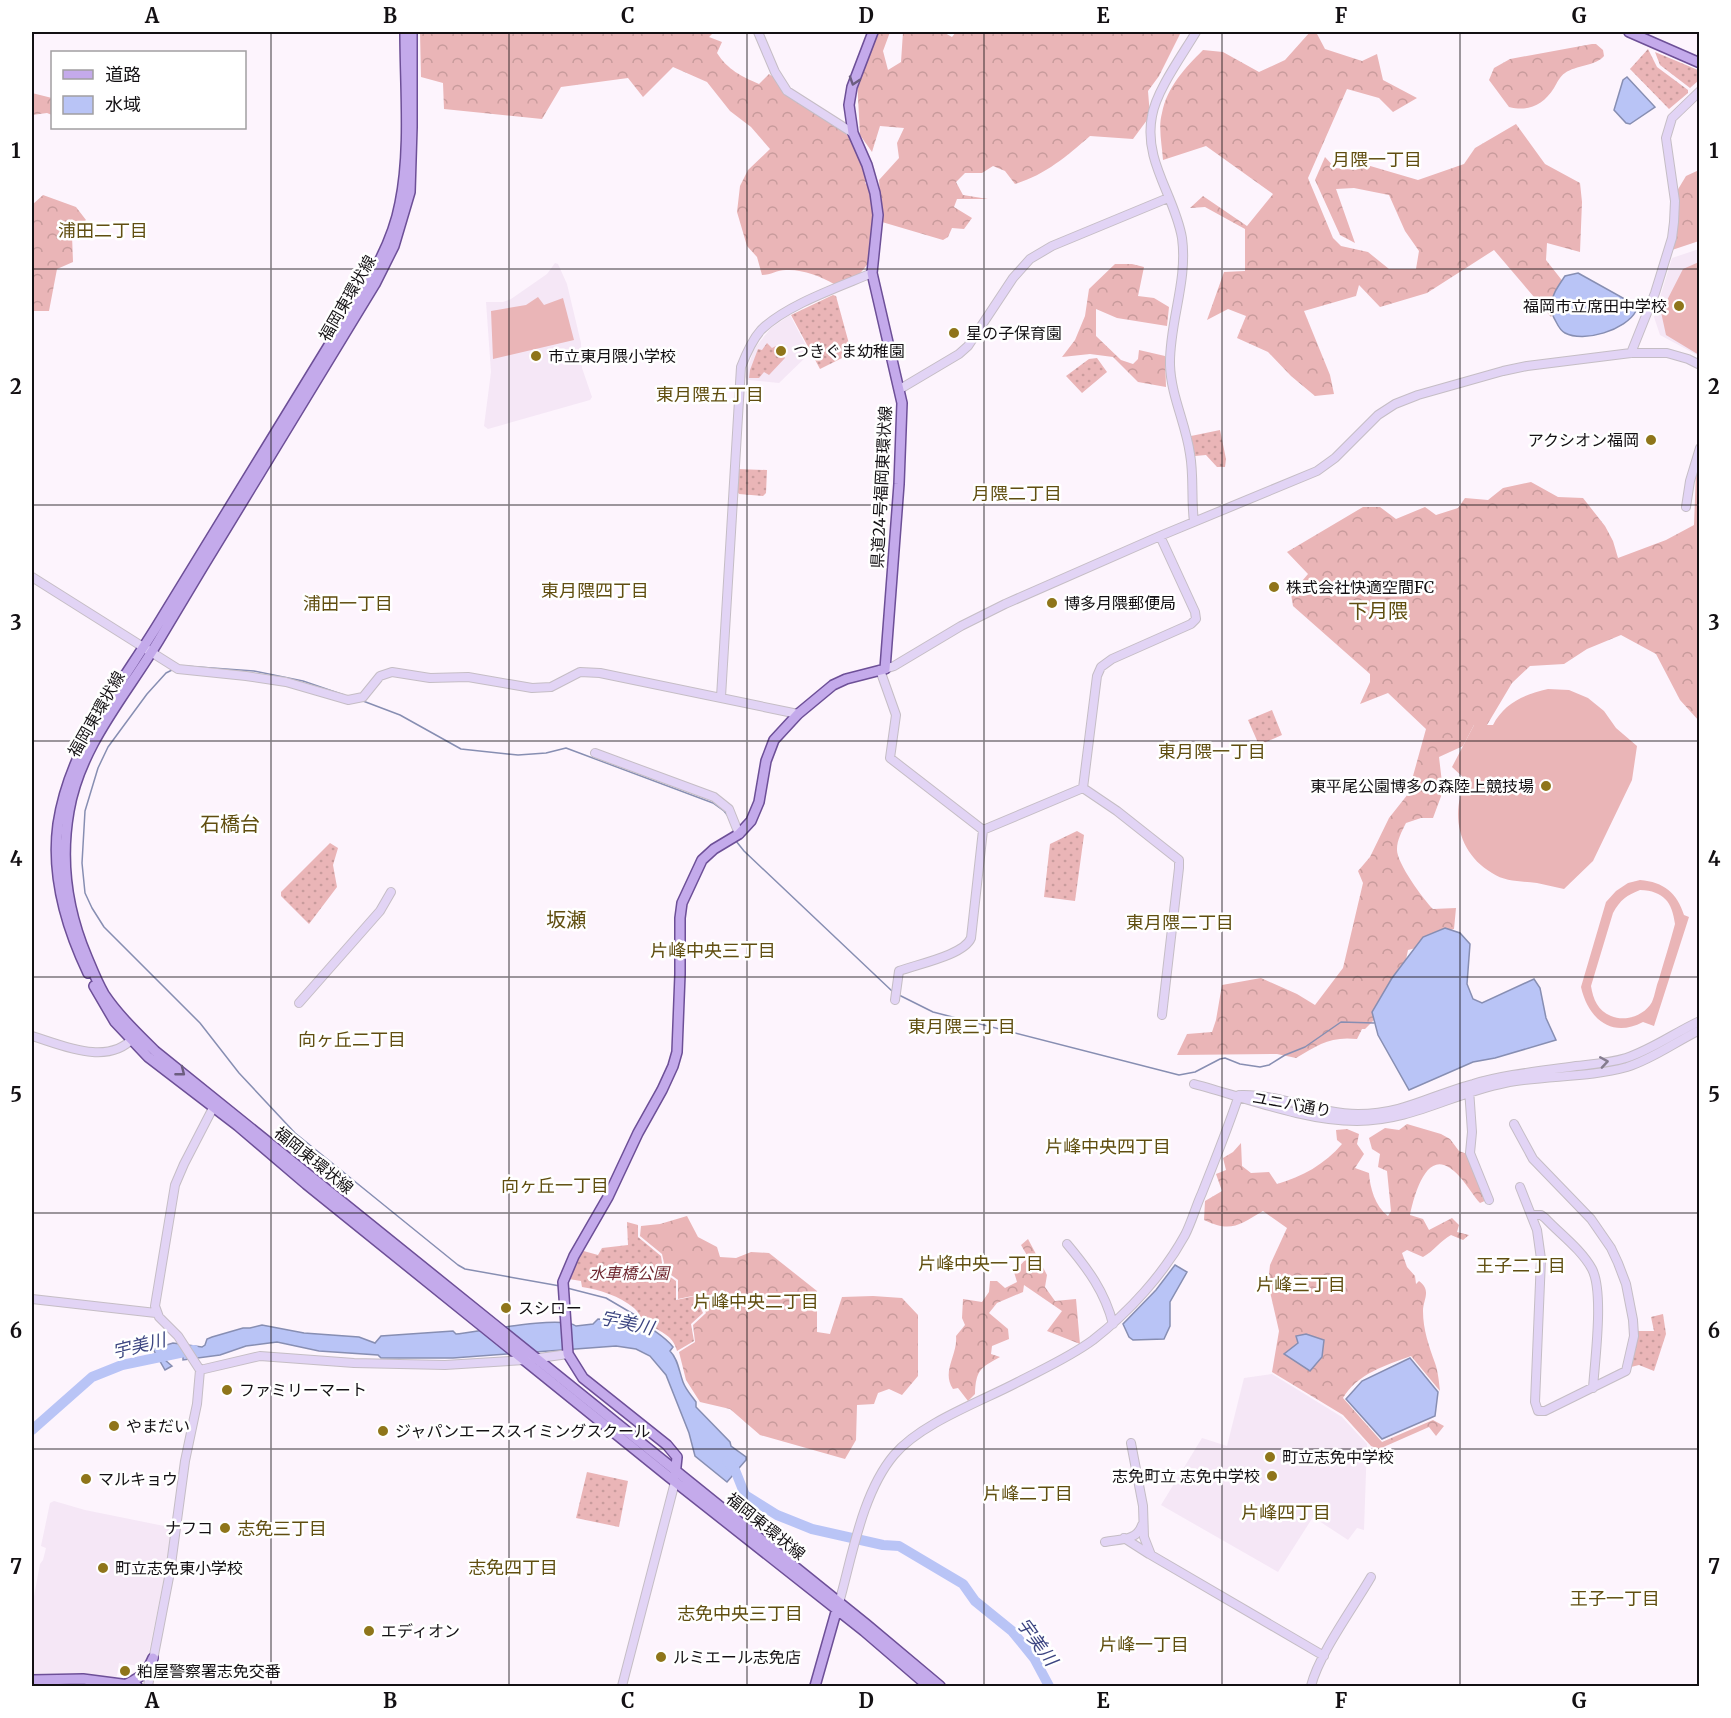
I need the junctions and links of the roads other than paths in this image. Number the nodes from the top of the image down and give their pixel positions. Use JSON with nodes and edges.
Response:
{"nodes":[{"id":1,"x":405,"y":32,"type":"edge"},
{"id":2,"x":412,"y":32,"type":"edge"},
{"id":3,"x":758,"y":32,"type":"edge"},
{"id":4,"x":873,"y":32,"type":"edge"},
{"id":5,"x":1196,"y":32,"type":"edge"},
{"id":6,"x":1629,"y":32,"type":"edge"},
{"id":7,"x":1700,"y":63,"type":"edge"},
{"id":8,"x":1700,"y":91,"type":"edge"},
{"id":9,"x":854,"y":133,"type":"junction"},
{"id":10,"x":1168,"y":198,"type":"junction"},
{"id":11,"x":872,"y":273,"type":"junction"},
{"id":12,"x":1631,"y":353,"type":"junction"},
{"id":13,"x":1700,"y":365,"type":"edge"},
{"id":14,"x":900,"y":389,"type":"junction"},
{"id":15,"x":1700,"y":448,"type":"edge"},
{"id":16,"x":1686,"y":507,"type":"dead end"},
{"id":17,"x":1194,"y":522,"type":"junction"},
{"id":18,"x":1160,"y":536,"type":"junction"},
{"id":19,"x":32,"y":578,"type":"edge"},
{"id":20,"x":148,"y":649,"type":"junction"},
{"id":21,"x":882,"y":669,"type":"junction"},
{"id":22,"x":721,"y":697,"type":"junction"},
{"id":23,"x":798,"y":714,"type":"junction"},
{"id":24,"x":595,"y":753,"type":"dead end"},
{"id":25,"x":1083,"y":788,"type":"junction"},
{"id":26,"x":983,"y":830,"type":"junction"},
{"id":27,"x":739,"y":834,"type":"junction"},
{"id":28,"x":391,"y":892,"type":"dead end"},
{"id":29,"x":895,"y":1000,"type":"dead end"},
{"id":30,"x":299,"y":1003,"type":"dead end"},
{"id":31,"x":1162,"y":1015,"type":"dead end"},
{"id":32,"x":1700,"y":1021,"type":"edge"},
{"id":33,"x":1700,"y":1030,"type":"edge"},
{"id":34,"x":32,"y":1036,"type":"edge"},
{"id":35,"x":135,"y":1036,"type":"junction"},
{"id":36,"x":1194,"y":1084,"type":"dead end"},
{"id":37,"x":1470,"y":1084,"type":"junction"},
{"id":38,"x":1469,"y":1093,"type":"junction"},
{"id":39,"x":1239,"y":1095,"type":"junction"},
{"id":40,"x":214,"y":1104,"type":"junction"},
{"id":41,"x":1514,"y":1124,"type":"dead end"},
{"id":42,"x":1520,"y":1187,"type":"dead end"},
{"id":43,"x":1489,"y":1200,"type":"dead end"},
{"id":44,"x":1532,"y":1215,"type":"junction"},
{"id":45,"x":1067,"y":1244,"type":"dead end"},
{"id":46,"x":32,"y":1299,"type":"edge"},
{"id":47,"x":156,"y":1313,"type":"junction"},
{"id":48,"x":1113,"y":1324,"type":"junction"},
{"id":49,"x":568,"y":1352,"type":"junction"},
{"id":50,"x":529,"y":1359,"type":"junction"},
{"id":51,"x":199,"y":1369,"type":"junction"},
{"id":52,"x":1593,"y":1388,"type":"junction"},
{"id":53,"x":1131,"y":1443,"type":"dead end"},
{"id":54,"x":675,"y":1477,"type":"junction"},
{"id":55,"x":1142,"y":1523,"type":"junction"},
{"id":56,"x":1124,"y":1538,"type":"junction"},
{"id":57,"x":1105,"y":1542,"type":"dead end"},
{"id":58,"x":1151,"y":1555,"type":"junction"},
{"id":59,"x":1371,"y":1577,"type":"dead end"},
{"id":60,"x":838,"y":1607,"type":"junction"},
{"id":61,"x":1324,"y":1656,"type":"junction"},
{"id":62,"x":153,"y":1658,"type":"junction"},
{"id":63,"x":32,"y":1680,"type":"edge"},
{"id":64,"x":127,"y":1684,"type":"junction"},
{"id":65,"x":137,"y":1686,"type":"edge"},
{"id":66,"x":147,"y":1686,"type":"edge"},
{"id":67,"x":622,"y":1686,"type":"edge"},
{"id":68,"x":815,"y":1686,"type":"edge"},
{"id":69,"x":928,"y":1686,"type":"edge"},
{"id":70,"x":940,"y":1686,"type":"edge"},
{"id":71,"x":1311,"y":1686,"type":"edge"}],
"edges":[{"from":1,"to":20,"type":"main road","name":"福岡東環状線"},
{"from":2,"to":20,"type":"main road","name":"福岡東環状線"},
{"from":3,"to":9,"type":"street"},
{"from":4,"to":9,"type":"main road","name":"県道24号福岡東環状線","one_way":true},
{"from":5,"to":10,"type":"street"},
{"from":6,"to":7,"type":"main road"},
{"from":8,"to":12,"type":"street"},
{"from":9,"to":11,"type":"main road","name":"県道24号福岡東環状線"},
{"from":10,"to":14,"type":"street"},
{"from":10,"to":17,"type":"street"},
{"from":11,"to":14,"type":"main road","name":"県道24号福岡東環状線"},
{"from":11,"to":22,"type":"street"},
{"from":12,"to":13,"type":"street"},
{"from":12,"to":17,"type":"street"},
{"from":14,"to":21,"type":"main road","name":"県道24号福岡東環状線"},
{"from":15,"to":16,"type":"street"},
{"from":17,"to":18,"type":"street"},
{"from":18,"to":21,"type":"street"},
{"from":18,"to":25,"type":"street"},
{"from":19,"to":20,"type":"street"},
{"from":20,"to":22,"type":"street"},
{"from":20,"to":35,"type":"main road","name":"福岡東環状線"},
{"from":21,"to":23,"type":"main road"},
{"from":21,"to":26,"type":"street"},
{"from":22,"to":23,"type":"street"},
{"from":23,"to":27,"type":"main road"},
{"from":24,"to":27,"type":"street"},
{"from":25,"to":26,"type":"street"},
{"from":25,"to":31,"type":"street"},
{"from":26,"to":29,"type":"street"},
{"from":27,"to":49,"type":"main road"},
{"from":28,"to":30,"type":"street"},
{"from":37,"to":32,"type":"street","name":"ユニバ通り","one_way":true},
{"from":33,"to":38,"type":"street","name":"ユニバ通り"},
{"from":34,"to":35,"type":"street"},
{"from":35,"to":40,"type":"main road","name":"福岡東環状線"},
{"from":36,"to":39,"type":"street"},
{"from":37,"to":38,"type":"street"},
{"from":37,"to":39,"type":"street","name":"ユニバ通り"},
{"from":38,"to":39,"type":"street","name":"ユニバ通り"},
{"from":38,"to":43,"type":"street"},
{"from":39,"to":48,"type":"street"},
{"from":40,"to":47,"type":"street"},
{"from":40,"to":50,"type":"main road","name":"福岡東環状線"},
{"from":40,"to":50,"type":"main road","name":"福岡東環状線"},
{"from":41,"to":52,"type":"street"},
{"from":42,"to":44,"type":"street"},
{"from":44,"to":52,"type":"street"},
{"from":44,"to":52,"type":"street"},
{"from":45,"to":48,"type":"street"},
{"from":46,"to":47,"type":"street"},
{"from":47,"to":51,"type":"street"},
{"from":48,"to":60,"type":"street"},
{"from":49,"to":50,"type":"street"},
{"from":49,"to":54,"type":"main road"},
{"from":50,"to":51,"type":"street"},
{"from":50,"to":54,"type":"main road","name":"福岡東環状線"},
{"from":51,"to":62,"type":"street"},
{"from":53,"to":55,"type":"street"},
{"from":54,"to":60,"type":"main road","name":"福岡東環状線"},
{"from":54,"to":67,"type":"street"},
{"from":55,"to":56,"type":"street"},
{"from":55,"to":58,"type":"street"},
{"from":56,"to":57,"type":"street"},
{"from":56,"to":58,"type":"street"},
{"from":58,"to":61,"type":"street"},
{"from":59,"to":61,"type":"street"},
{"from":60,"to":68,"type":"main road"},
{"from":60,"to":69,"type":"main road","name":"福岡東環状線"},
{"from":60,"to":70,"type":"main road","name":"福岡東環状線"},
{"from":61,"to":71,"type":"street"},
{"from":62,"to":64,"type":"main road"},
{"from":62,"to":66,"type":"street"},
{"from":63,"to":64,"type":"main road"},
{"from":64,"to":65,"type":"main road"}]}
